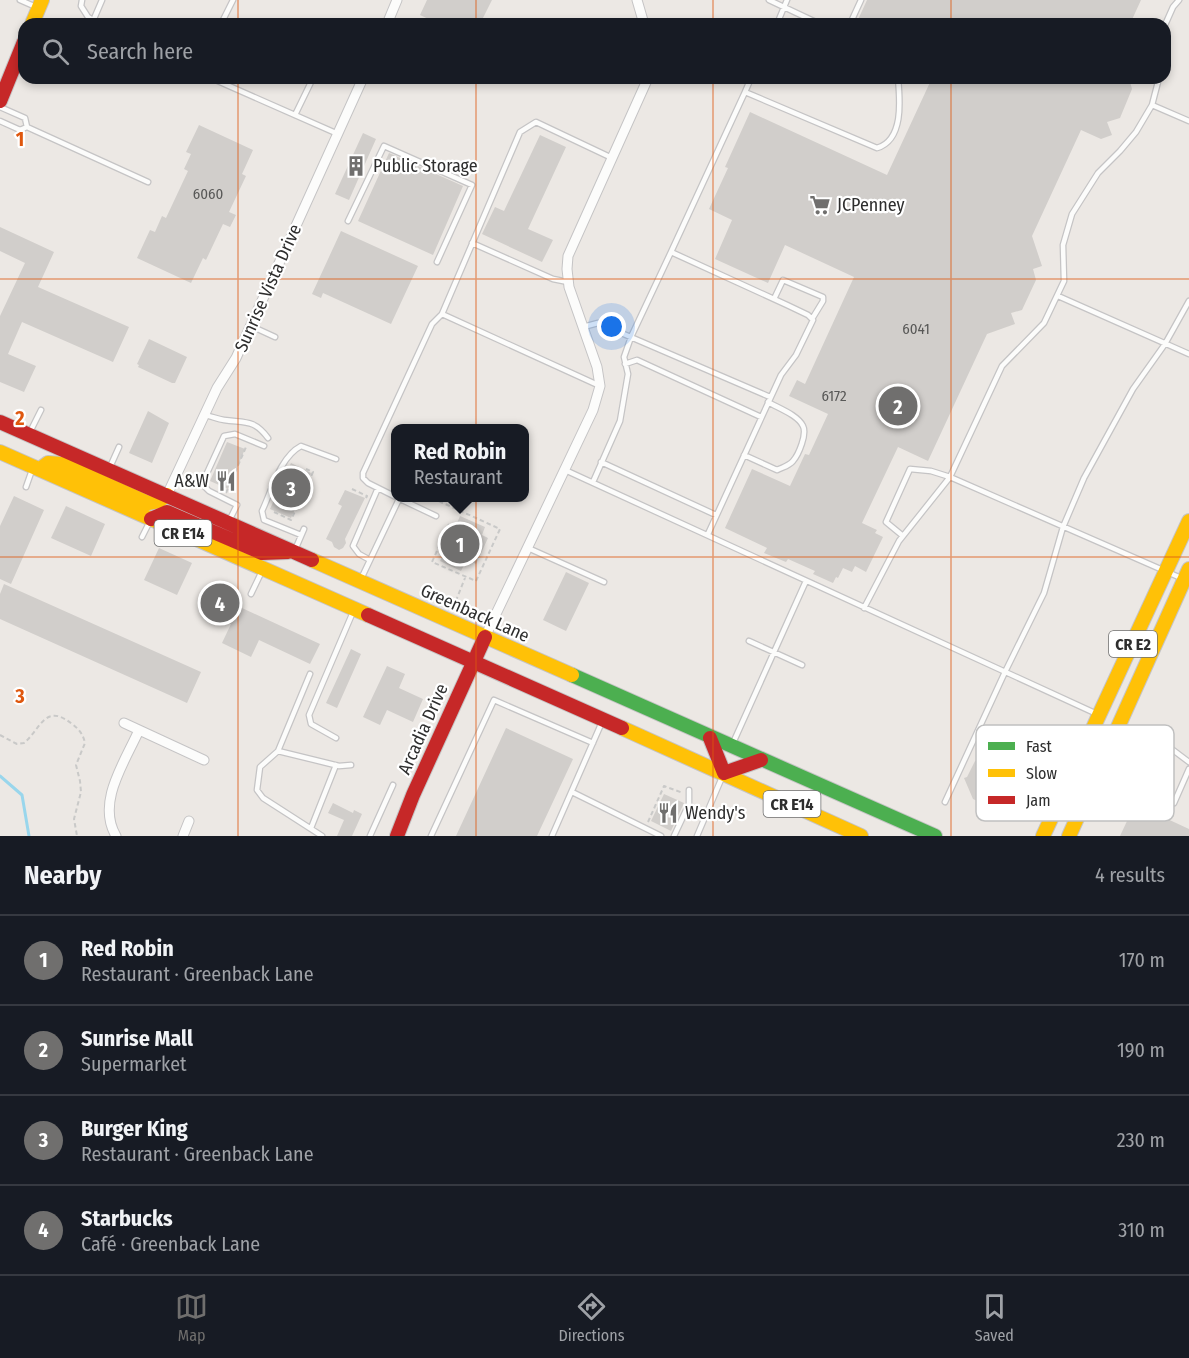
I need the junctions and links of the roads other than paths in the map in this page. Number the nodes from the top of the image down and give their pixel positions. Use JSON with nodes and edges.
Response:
{"nodes":[{"id":1,"x":20,"y":0,"type":"edge"},
{"id":2,"x":82,"y":0,"type":"edge"},
{"id":3,"x":102,"y":0,"type":"edge"},
{"id":4,"x":233,"y":0,"type":"edge"},
{"id":5,"x":397,"y":0,"type":"edge"},
{"id":6,"x":637,"y":0,"type":"edge"},
{"id":7,"x":769,"y":0,"type":"edge"},
{"id":8,"x":787,"y":0,"type":"edge"},
{"id":9,"x":861,"y":0,"type":"edge"},
{"id":10,"x":1179,"y":0,"type":"edge"},
{"id":11,"x":40,"y":4,"type":"edge"},
{"id":12,"x":784,"y":7,"type":"junction"},
{"id":13,"x":34,"y":18,"type":"edge"},
{"id":14,"x":91,"y":18,"type":"edge"},
{"id":15,"x":94,"y":18,"type":"edge"},
{"id":16,"x":224,"y":18,"type":"edge"},
{"id":17,"x":390,"y":18,"type":"edge"},
{"id":18,"x":642,"y":18,"type":"edge"},
{"id":19,"x":779,"y":18,"type":"edge"},
{"id":20,"x":807,"y":18,"type":"edge"},
{"id":21,"x":853,"y":18,"type":"edge"},
{"id":22,"x":1168,"y":18,"type":"edge"},
{"id":23,"x":18,"y":53,"type":"edge"},
{"id":24,"x":3,"y":82,"type":"edge"},
{"id":25,"x":225,"y":84,"type":"edge"},
{"id":26,"x":311,"y":84,"type":"edge"},
{"id":27,"x":360,"y":84,"type":"edge"},
{"id":28,"x":645,"y":84,"type":"edge"},
{"id":29,"x":749,"y":84,"type":"edge"},
{"id":30,"x":898,"y":84,"type":"edge"},
{"id":31,"x":1157,"y":84,"type":"edge"},
{"id":32,"x":745,"y":92,"type":"junction"},
{"id":33,"x":0,"y":101,"type":"edge"},
{"id":34,"x":1152,"y":105,"type":"junction"},
{"id":35,"x":0,"y":107,"type":"edge"},
{"id":36,"x":295,"y":115,"type":"junction"},
{"id":37,"x":0,"y":121,"type":"edge"},
{"id":38,"x":1189,"y":121,"type":"edge"},
{"id":39,"x":27,"y":127,"type":"junction"},
{"id":40,"x":338,"y":134,"type":"junction"},
{"id":41,"x":612,"y":158,"type":"junction"},
{"id":42,"x":148,"y":182,"type":"dead end"},
{"id":43,"x":348,"y":222,"type":"dead end"},
{"id":44,"x":472,"y":243,"type":"junction"},
{"id":45,"x":671,"y":252,"type":"junction"},
{"id":46,"x":437,"y":262,"type":"dead end"},
{"id":47,"x":568,"y":282,"type":"junction"},
{"id":48,"x":1058,"y":296,"type":"junction"},
{"id":49,"x":774,"y":299,"type":"junction"},
{"id":50,"x":1189,"y":301,"type":"edge"},
{"id":51,"x":442,"y":314,"type":"junction"},
{"id":52,"x":812,"y":319,"type":"junction"},
{"id":53,"x":251,"y":326,"type":"junction"},
{"id":54,"x":583,"y":327,"type":"junction"},
{"id":55,"x":275,"y":337,"type":"dead end"},
{"id":56,"x":631,"y":337,"type":"junction"},
{"id":57,"x":1166,"y":344,"type":"junction"},
{"id":58,"x":1189,"y":354,"type":"edge"},
{"id":59,"x":626,"y":364,"type":"junction"},
{"id":60,"x":600,"y":386,"type":"junction"},
{"id":61,"x":769,"y":400,"type":"junction"},
{"id":62,"x":41,"y":410,"type":"dead end"},
{"id":63,"x":204,"y":415,"type":"junction"},
{"id":64,"x":761,"y":417,"type":"junction"},
{"id":65,"x":0,"y":422,"type":"edge"},
{"id":66,"x":29,"y":435,"type":"junction"},
{"id":67,"x":268,"y":438,"type":"dead end"},
{"id":68,"x":264,"y":446,"type":"dead end"},
{"id":69,"x":118,"y":447,"type":"dead end"},
{"id":70,"x":0,"y":452,"type":"edge"},
{"id":71,"x":744,"y":455,"type":"junction"},
{"id":72,"x":336,"y":459,"type":"dead end"},
{"id":73,"x":601,"y":462,"type":"junction"},
{"id":74,"x":37,"y":468,"type":"junction"},
{"id":75,"x":109,"y":470,"type":"junction"},
{"id":76,"x":565,"y":470,"type":"junction"},
{"id":77,"x":950,"y":477,"type":"junction"},
{"id":78,"x":592,"y":482,"type":"junction"},
{"id":79,"x":26,"y":487,"type":"dead end"},
{"id":80,"x":378,"y":488,"type":"junction"},
{"id":81,"x":167,"y":495,"type":"junction"},
{"id":82,"x":391,"y":495,"type":"edge"},
{"id":83,"x":395,"y":502,"type":"edge"},
{"id":84,"x":406,"y":502,"type":"edge"},
{"id":85,"x":716,"y":515,"type":"junction"},
{"id":86,"x":436,"y":516,"type":"dead end"},
{"id":87,"x":151,"y":519,"type":"junction"},
{"id":88,"x":1189,"y":521,"type":"edge"},
{"id":89,"x":228,"y":523,"type":"junction"},
{"id":90,"x":1064,"y":527,"type":"junction"},
{"id":91,"x":304,"y":529,"type":"dead end"},
{"id":92,"x":708,"y":534,"type":"junction"},
{"id":93,"x":301,"y":535,"type":"junction"},
{"id":94,"x":903,"y":536,"type":"junction"},
{"id":95,"x":142,"y":537,"type":"dead end"},
{"id":96,"x":528,"y":548,"type":"junction"},
{"id":97,"x":294,"y":552,"type":"junction"},
{"id":98,"x":370,"y":560,"type":"junction"},
{"id":99,"x":263,"y":569,"type":"junction"},
{"id":100,"x":1166,"y":572,"type":"junction"},
{"id":101,"x":1187,"y":577,"type":"edge"},
{"id":102,"x":360,"y":581,"type":"junction"},
{"id":103,"x":806,"y":581,"type":"junction"},
{"id":104,"x":604,"y":582,"type":"dead end"},
{"id":105,"x":251,"y":594,"type":"dead end"},
{"id":106,"x":864,"y":608,"type":"junction"},
{"id":107,"x":355,"y":610,"type":"junction"},
{"id":108,"x":485,"y":637,"type":"junction"},
{"id":109,"x":749,"y":641,"type":"dead end"},
{"id":110,"x":774,"y":652,"type":"junction"},
{"id":111,"x":473,"y":662,"type":"junction"},
{"id":112,"x":802,"y":666,"type":"dead end"},
{"id":113,"x":1005,"y":672,"type":"junction"},
{"id":114,"x":310,"y":674,"type":"dead end"},
{"id":115,"x":1099,"y":715,"type":"junction"},
{"id":116,"x":603,"y":720,"type":"junction"},
{"id":117,"x":124,"y":723,"type":"dead end"},
{"id":118,"x":1119,"y":724,"type":"edge"},
{"id":119,"x":981,"y":725,"type":"edge"},
{"id":120,"x":1094,"y":725,"type":"edge"},
{"id":121,"x":139,"y":730,"type":"junction"},
{"id":122,"x":976,"y":735,"type":"edge"},
{"id":123,"x":336,"y":738,"type":"dead end"},
{"id":124,"x":710,"y":738,"type":"junction"},
{"id":125,"x":593,"y":743,"type":"junction"},
{"id":126,"x":732,"y":747,"type":"junction"},
{"id":127,"x":278,"y":751,"type":"junction"},
{"id":128,"x":1174,"y":751,"type":"edge"},
{"id":129,"x":204,"y":760,"type":"dead end"},
{"id":130,"x":761,"y":760,"type":"junction"},
{"id":131,"x":1189,"y":762,"type":"edge"},
{"id":132,"x":336,"y":765,"type":"junction"},
{"id":133,"x":351,"y":765,"type":"dead end"},
{"id":134,"x":1189,"y":769,"type":"edge"},
{"id":135,"x":724,"y":773,"type":"junction"},
{"id":136,"x":393,"y":785,"type":"dead end"},
{"id":137,"x":688,"y":790,"type":"road end"},
{"id":138,"x":572,"y":792,"type":"junction"},
{"id":139,"x":945,"y":802,"type":"dead end"},
{"id":140,"x":1174,"y":803,"type":"dead end"},
{"id":141,"x":189,"y":821,"type":"dead end"},
{"id":142,"x":1050,"y":821,"type":"edge"},
{"id":143,"x":1077,"y":821,"type":"edge"},
{"id":144,"x":311,"y":828,"type":"junction"},
{"id":145,"x":116,"y":836,"type":"edge"},
{"id":146,"x":183,"y":836,"type":"edge"},
{"id":147,"x":322,"y":836,"type":"edge"},
{"id":148,"x":370,"y":836,"type":"edge"},
{"id":149,"x":398,"y":836,"type":"edge"},
{"id":150,"x":431,"y":836,"type":"edge"},
{"id":151,"x":552,"y":836,"type":"edge"},
{"id":152,"x":661,"y":836,"type":"edge"},
{"id":153,"x":674,"y":836,"type":"edge"},
{"id":154,"x":697,"y":836,"type":"edge"},
{"id":155,"x":861,"y":836,"type":"edge"},
{"id":156,"x":935,"y":836,"type":"edge"},
{"id":157,"x":1043,"y":836,"type":"edge"},
{"id":158,"x":1070,"y":836,"type":"edge"}],
"edges":[{"from":1,"to":11,"type":"lane"},
{"from":2,"to":14,"type":"lane"},
{"from":3,"to":15,"type":"lane"},
{"from":4,"to":16,"type":"lane"},
{"from":5,"to":17,"type":"street"},
{"from":6,"to":18,"type":"street"},
{"from":7,"to":12,"type":"lane"},
{"from":8,"to":12,"type":"lane"},
{"from":9,"to":21,"type":"lane"},
{"from":10,"to":22,"type":"lane"},
{"from":11,"to":13,"type":"main road"},
{"from":12,"to":19,"type":"lane"},
{"from":12,"to":20,"type":"lane"},
{"from":23,"to":24,"type":"main road"},
{"from":24,"to":33,"type":"main road"},
{"from":25,"to":36,"type":"lane"},
{"from":26,"to":36,"type":"lane"},
{"from":27,"to":40,"type":"street","name":"Sunrise Vista Drive"},
{"from":28,"to":41,"type":"street"},
{"from":29,"to":32,"type":"lane"},
{"from":30,"to":32,"type":"lane"},
{"from":31,"to":34,"type":"lane"},
{"from":32,"to":45,"type":"lane"},
{"from":34,"to":38,"type":"lane"},
{"from":34,"to":48,"type":"lane"},
{"from":35,"to":39,"type":"lane"},
{"from":36,"to":40,"type":"lane"},
{"from":37,"to":39,"type":"lane"},
{"from":39,"to":42,"type":"lane"},
{"from":40,"to":53,"type":"street","name":"Sunrise Vista Drive"},
{"from":41,"to":44,"type":"lane"},
{"from":41,"to":47,"type":"street"},
{"from":43,"to":46,"type":"lane"},
{"from":44,"to":47,"type":"lane"},
{"from":44,"to":51,"type":"lane"},
{"from":45,"to":49,"type":"lane"},
{"from":45,"to":56,"type":"lane"},
{"from":47,"to":54,"type":"street"},
{"from":48,"to":57,"type":"lane"},
{"from":48,"to":77,"type":"lane"},
{"from":49,"to":52,"type":"lane"},
{"from":49,"to":52,"type":"lane"},
{"from":50,"to":57,"type":"lane"},
{"from":51,"to":60,"type":"lane"},
{"from":51,"to":80,"type":"lane"},
{"from":52,"to":61,"type":"lane"},
{"from":53,"to":55,"type":"lane"},
{"from":53,"to":63,"type":"street","name":"Sunrise Vista Drive"},
{"from":54,"to":56,"type":"lane"},
{"from":54,"to":60,"type":"street"},
{"from":56,"to":59,"type":"lane"},
{"from":56,"to":61,"type":"lane"},
{"from":57,"to":58,"type":"lane"},
{"from":57,"to":90,"type":"lane"},
{"from":59,"to":64,"type":"lane"},
{"from":59,"to":73,"type":"lane"},
{"from":60,"to":76,"type":"street"},
{"from":61,"to":64,"type":"lane"},
{"from":61,"to":71,"type":"lane"},
{"from":62,"to":66,"type":"lane"},
{"from":63,"to":67,"type":"lane"},
{"from":63,"to":81,"type":"street","name":"Sunrise Vista Drive"},
{"from":64,"to":71,"type":"lane"},
{"from":65,"to":66,"type":"main road","name":"Greenback Lane","number":"CR E14"},
{"from":66,"to":75,"type":"main road","name":"Greenback Lane","number":"CR E14"},
{"from":68,"to":89,"type":"lane"},
{"from":69,"to":75,"type":"lane"},
{"from":70,"to":74,"type":"main road","number":"CR E14"},
{"from":71,"to":85,"type":"lane"},
{"from":72,"to":93,"type":"lane"},
{"from":73,"to":78,"type":"lane"},
{"from":73,"to":85,"type":"lane"},
{"from":74,"to":79,"type":"lane"},
{"from":74,"to":81,"type":"main road"},
{"from":74,"to":87,"type":"main road","number":"CR E14"},
{"from":75,"to":81,"type":"main road","name":"Greenback Lane","number":"CR E14"},
{"from":76,"to":78,"type":"lane"},
{"from":76,"to":96,"type":"street"},
{"from":77,"to":90,"type":"lane"},
{"from":77,"to":94,"type":"lane"},
{"from":77,"to":94,"type":"lane"},
{"from":78,"to":92,"type":"lane"},
{"from":80,"to":82,"type":"lane"},
{"from":80,"to":98,"type":"lane"},
{"from":81,"to":89,"type":"main road","name":"Greenback Lane","number":"CR E14"},
{"from":83,"to":98,"type":"lane"},
{"from":84,"to":86,"type":"lane"},
{"from":85,"to":92,"type":"lane"},
{"from":87,"to":95,"type":"lane"},
{"from":87,"to":97,"type":"main road"},
{"from":87,"to":99,"type":"main road","number":"CR E14"},
{"from":88,"to":100,"type":"main road","number":"CR E2"},
{"from":89,"to":97,"type":"main road","name":"Greenback Lane","number":"CR E14"},
{"from":90,"to":100,"type":"lane"},
{"from":90,"to":113,"type":"lane"},
{"from":91,"to":93,"type":"lane"},
{"from":92,"to":103,"type":"lane"},
{"from":93,"to":97,"type":"lane"},
{"from":94,"to":106,"type":"lane"},
{"from":96,"to":104,"type":"lane"},
{"from":96,"to":108,"type":"street"},
{"from":97,"to":102,"type":"main road","name":"Greenback Lane","number":"CR E14"},
{"from":98,"to":102,"type":"lane"},
{"from":99,"to":105,"type":"lane"},
{"from":99,"to":107,"type":"main road","number":"CR E14"},
{"from":100,"to":101,"type":"lane"},
{"from":100,"to":115,"type":"main road","number":"CR E2"},
{"from":101,"to":118,"type":"main road","number":"CR E2"},
{"from":102,"to":108,"type":"main road","name":"Greenback Lane","number":"CR E14"},
{"from":103,"to":106,"type":"lane"},
{"from":103,"to":110,"type":"lane"},
{"from":106,"to":113,"type":"lane"},
{"from":107,"to":111,"type":"main road","number":"CR E14"},
{"from":107,"to":123,"type":"lane"},
{"from":108,"to":111,"type":"main road","name":"Arcadia Drive"},
{"from":108,"to":124,"type":"main road","name":"Greenback Lane","number":"CR E14"},
{"from":109,"to":110,"type":"lane"},
{"from":110,"to":112,"type":"lane"},
{"from":110,"to":126,"type":"lane"},
{"from":111,"to":116,"type":"main road","number":"CR E14"},
{"from":111,"to":149,"type":"main road","name":"Arcadia Drive"},
{"from":113,"to":115,"type":"lane"},
{"from":113,"to":119,"type":"lane"},
{"from":114,"to":127,"type":"lane"},
{"from":115,"to":120,"type":"main road","number":"CR E2"},
{"from":116,"to":125,"type":"lane"},
{"from":116,"to":135,"type":"main road","number":"CR E14"},
{"from":117,"to":121,"type":"street"},
{"from":121,"to":129,"type":"street"},
{"from":121,"to":145,"type":"street"},
{"from":122,"to":139,"type":"lane"},
{"from":124,"to":126,"type":"main road","name":"Greenback Lane","number":"CR E14"},
{"from":124,"to":135,"type":"main road"},
{"from":125,"to":138,"type":"lane"},
{"from":125,"to":150,"type":"lane"},
{"from":126,"to":130,"type":"main road","name":"Greenback Lane","number":"CR E14"},
{"from":127,"to":132,"type":"lane"},
{"from":127,"to":144,"type":"lane"},
{"from":128,"to":131,"type":"lane"},
{"from":130,"to":135,"type":"main road"},
{"from":130,"to":156,"type":"main road","name":"Greenback Lane","number":"CR E14"},
{"from":132,"to":133,"type":"lane"},
{"from":132,"to":144,"type":"lane"},
{"from":134,"to":140,"type":"lane"},
{"from":135,"to":154,"type":"lane"},
{"from":135,"to":155,"type":"main road","number":"CR E14"},
{"from":136,"to":148,"type":"lane"},
{"from":137,"to":153,"type":"lane"},
{"from":138,"to":151,"type":"lane"},
{"from":138,"to":152,"type":"lane"},
{"from":141,"to":146,"type":"street"},
{"from":142,"to":157,"type":"main road","number":"CR E2"},
{"from":143,"to":158,"type":"main road","number":"CR E2"},
{"from":144,"to":147,"type":"lane"}]}
